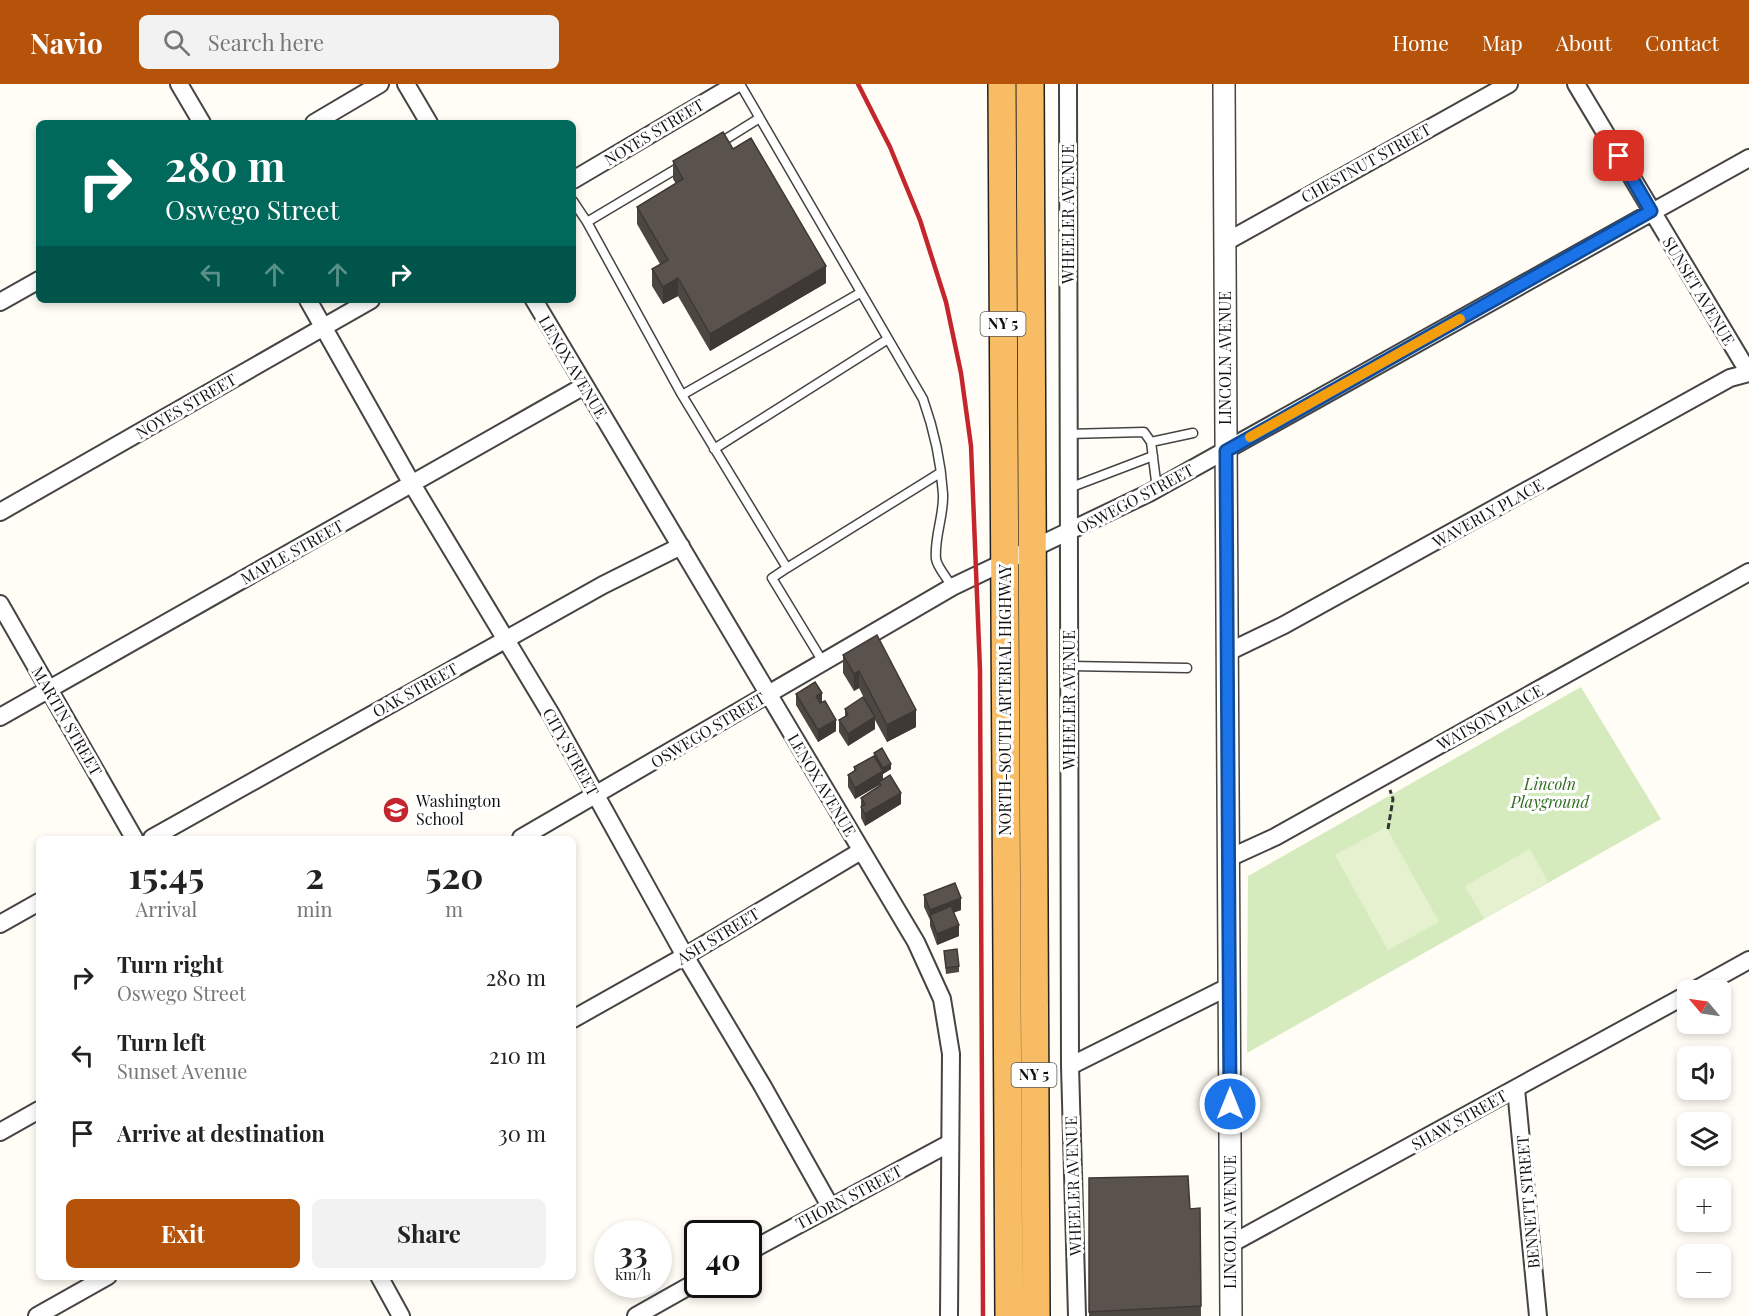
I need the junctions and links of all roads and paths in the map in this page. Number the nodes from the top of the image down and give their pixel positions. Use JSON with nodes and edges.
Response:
{"nodes":[{"id":1,"x":180,"y":84,"type":"edge"},
{"id":2,"x":381,"y":84,"type":"edge"},
{"id":3,"x":406,"y":84,"type":"edge"},
{"id":4,"x":738,"y":84,"type":"edge"},
{"id":5,"x":1002,"y":84,"type":"edge"},
{"id":6,"x":1030,"y":84,"type":"edge"},
{"id":7,"x":1068,"y":84,"type":"edge"},
{"id":8,"x":1224,"y":84,"type":"edge"},
{"id":9,"x":1509,"y":84,"type":"edge"},
{"id":10,"x":1576,"y":84,"type":"edge"},
{"id":11,"x":758,"y":118,"type":"junction"},
{"id":12,"x":200,"y":120,"type":"edge"},
{"id":13,"x":319,"y":120,"type":"edge"},
{"id":14,"x":427,"y":120,"type":"edge"},
{"id":15,"x":713,"y":147,"type":"edge"},
{"id":16,"x":1749,"y":158,"type":"edge"},
{"id":17,"x":693,"y":159,"type":"edge"},
{"id":18,"x":576,"y":178,"type":"edge"},
{"id":19,"x":576,"y":206,"type":"edge"},
{"id":20,"x":1651,"y":211,"type":"junction"},
{"id":21,"x":587,"y":222,"type":"junction"},
{"id":22,"x":1224,"y":243,"type":"junction"},
{"id":23,"x":36,"y":282,"type":"edge"},
{"id":24,"x":860,"y":293,"type":"junction"},
{"id":25,"x":0,"y":302,"type":"edge"},
{"id":26,"x":310,"y":303,"type":"edge"},
{"id":27,"x":366,"y":303,"type":"edge"},
{"id":28,"x":536,"y":303,"type":"edge"},
{"id":29,"x":324,"y":327,"type":"junction"},
{"id":30,"x":888,"y":339,"type":"junction"},
{"id":31,"x":1749,"y":373,"type":"edge"},
{"id":32,"x":584,"y":386,"type":"junction"},
{"id":33,"x":682,"y":395,"type":"junction"},
{"id":34,"x":1193,"y":433,"type":"dead end"},
{"id":35,"x":1068,"y":434,"type":"junction"},
{"id":36,"x":1151,"y":441,"type":"junction"},
{"id":37,"x":714,"y":449,"type":"junction"},
{"id":38,"x":1226,"y":451,"type":"junction"},
{"id":39,"x":1153,"y":456,"type":"junction"},
{"id":40,"x":940,"y":473,"type":"junction"},
{"id":41,"x":412,"y":484,"type":"junction"},
{"id":42,"x":1068,"y":488,"type":"junction"},
{"id":43,"x":1157,"y":489,"type":"junction"},
{"id":44,"x":0,"y":512,"type":"edge"},
{"id":45,"x":1068,"y":534,"type":"junction"},
{"id":46,"x":681,"y":546,"type":"junction"},
{"id":47,"x":1033,"y":551,"type":"junction"},
{"id":48,"x":1005,"y":564,"type":"junction"},
{"id":49,"x":787,"y":568,"type":"junction"},
{"id":50,"x":1749,"y":572,"type":"edge"},
{"id":51,"x":952,"y":587,"type":"junction"},
{"id":52,"x":0,"y":604,"type":"edge"},
{"id":53,"x":505,"y":639,"type":"junction"},
{"id":54,"x":1226,"y":653,"type":"junction"},
{"id":55,"x":823,"y":662,"type":"junction"},
{"id":56,"x":1068,"y":666,"type":"junction"},
{"id":57,"x":1187,"y":668,"type":"dead end"},
{"id":58,"x":49,"y":689,"type":"junction"},
{"id":59,"x":769,"y":694,"type":"junction"},
{"id":60,"x":0,"y":717,"type":"edge"},
{"id":61,"x":1383,"y":777,"type":"junction"},
{"id":62,"x":596,"y":796,"type":"junction"},
{"id":63,"x":1388,"y":829,"type":"dead end"},
{"id":64,"x":133,"y":836,"type":"edge"},
{"id":65,"x":156,"y":836,"type":"edge"},
{"id":66,"x":525,"y":836,"type":"edge"},
{"id":67,"x":861,"y":851,"type":"junction"},
{"id":68,"x":1229,"y":858,"type":"junction"},
{"id":69,"x":36,"y":904,"type":"edge"},
{"id":70,"x":0,"y":924,"type":"edge"},
{"id":71,"x":685,"y":956,"type":"junction"},
{"id":72,"x":1749,"y":960,"type":"edge"},
{"id":73,"x":1713,"y":980,"type":"edge"},
{"id":74,"x":1230,"y":986,"type":"junction"},
{"id":75,"x":1677,"y":1000,"type":"edge"},
{"id":76,"x":576,"y":1017,"type":"edge"},
{"id":77,"x":1070,"y":1066,"type":"junction"},
{"id":78,"x":1516,"y":1089,"type":"junction"},
{"id":79,"x":36,"y":1112,"type":"edge"},
{"id":80,"x":0,"y":1132,"type":"edge"},
{"id":81,"x":950,"y":1143,"type":"junction"},
{"id":82,"x":830,"y":1206,"type":"junction"},
{"id":83,"x":762,"y":1244,"type":"edge"},
{"id":84,"x":1229,"y":1245,"type":"junction"},
{"id":85,"x":101,"y":1280,"type":"edge"},
{"id":86,"x":381,"y":1280,"type":"edge"},
{"id":87,"x":684,"y":1289,"type":"edge"},
{"id":88,"x":37,"y":1316,"type":"edge"},
{"id":89,"x":401,"y":1316,"type":"edge"},
{"id":90,"x":636,"y":1316,"type":"edge"},
{"id":91,"x":949,"y":1316,"type":"edge"},
{"id":92,"x":1009,"y":1316,"type":"edge"},
{"id":93,"x":1036,"y":1316,"type":"edge"},
{"id":94,"x":1077,"y":1316,"type":"edge"},
{"id":95,"x":1231,"y":1316,"type":"edge"},
{"id":96,"x":1538,"y":1316,"type":"edge"}],
"edges":[{"from":1,"to":12,"type":"street"},
{"from":2,"to":13,"type":"street"},
{"from":3,"to":14,"type":"street"},
{"from":4,"to":11,"type":"lane"},
{"from":4,"to":18,"type":"street","name":"NOYES STREET"},
{"from":5,"to":48,"type":"highway","name":"NORTH-SOUTH ARTERIAL HIGHWAY","number":"NY 5"},
{"from":6,"to":47,"type":"highway","name":"NORTH-SOUTH ARTERIAL HIGHWAY","number":"NY 5"},
{"from":7,"to":35,"type":"street","name":"WHEELER AVENUE"},
{"from":8,"to":22,"type":"street","name":"LINCOLN AVENUE"},
{"from":9,"to":22,"type":"street","name":"CHESTNUT STREET"},
{"from":10,"to":20,"type":"street","name":"SUNSET AVENUE"},
{"from":11,"to":15,"type":"lane"},
{"from":11,"to":24,"type":"lane"},
{"from":16,"to":20,"type":"street","name":"OSWEGO STREET"},
{"from":17,"to":21,"type":"lane"},
{"from":19,"to":21,"type":"lane"},
{"from":20,"to":31,"type":"street","name":"SUNSET AVENUE"},
{"from":20,"to":38,"type":"street","name":"OSWEGO STREET"},
{"from":21,"to":33,"type":"lane"},
{"from":22,"to":38,"type":"street","name":"LINCOLN AVENUE"},
{"from":23,"to":25,"type":"street"},
{"from":24,"to":30,"type":"lane"},
{"from":24,"to":33,"type":"lane"},
{"from":26,"to":29,"type":"street","name":"CITY STREET"},
{"from":27,"to":29,"type":"street","name":"NOYES STREET"},
{"from":28,"to":32,"type":"street","name":"LENOX AVENUE"},
{"from":29,"to":41,"type":"street","name":"CITY STREET"},
{"from":29,"to":44,"type":"street","name":"NOYES STREET"},
{"from":30,"to":37,"type":"lane"},
{"from":30,"to":40,"type":"lane"},
{"from":31,"to":54,"type":"street","name":"WAVERLY PLACE"},
{"from":32,"to":41,"type":"street","name":"MAPLE STREET"},
{"from":32,"to":46,"type":"street","name":"LENOX AVENUE"},
{"from":33,"to":37,"type":"lane"},
{"from":34,"to":36,"type":"lane"},
{"from":35,"to":36,"type":"lane"},
{"from":35,"to":42,"type":"street","name":"WHEELER AVENUE"},
{"from":36,"to":39,"type":"lane"},
{"from":37,"to":49,"type":"lane"},
{"from":38,"to":43,"type":"street","name":"OSWEGO STREET"},
{"from":38,"to":54,"type":"street","name":"LINCOLN AVENUE"},
{"from":39,"to":42,"type":"lane"},
{"from":39,"to":43,"type":"lane"},
{"from":40,"to":49,"type":"lane"},
{"from":40,"to":51,"type":"lane"},
{"from":41,"to":53,"type":"street","name":"CITY STREET"},
{"from":41,"to":58,"type":"street","name":"MAPLE STREET"},
{"from":42,"to":45,"type":"street","name":"WHEELER AVENUE"},
{"from":43,"to":45,"type":"street","name":"OSWEGO STREET"},
{"from":45,"to":47,"type":"street","name":"OSWEGO STREET"},
{"from":45,"to":56,"type":"street","name":"WHEELER AVENUE"},
{"from":46,"to":53,"type":"street","name":"OAK STREET"},
{"from":46,"to":59,"type":"street","name":"LENOX AVENUE"},
{"from":47,"to":48,"type":"street","name":"OSWEGO STREET"},
{"from":47,"to":93,"type":"highway","name":"NORTH-SOUTH ARTERIAL HIGHWAY","number":"NY 5"},
{"from":48,"to":51,"type":"street","name":"OSWEGO STREET"},
{"from":48,"to":92,"type":"highway","name":"NORTH-SOUTH ARTERIAL HIGHWAY","number":"NY 5"},
{"from":49,"to":55,"type":"lane"},
{"from":50,"to":61,"type":"street","name":"WATSON PLACE"},
{"from":51,"to":55,"type":"street","name":"OSWEGO STREET"},
{"from":52,"to":58,"type":"street","name":"MARTIN STREET"},
{"from":53,"to":62,"type":"street","name":"CITY STREET"},
{"from":53,"to":65,"type":"street","name":"OAK STREET"},
{"from":54,"to":68,"type":"street","name":"LINCOLN AVENUE"},
{"from":55,"to":59,"type":"street","name":"OSWEGO STREET"},
{"from":56,"to":57,"type":"lane"},
{"from":56,"to":77,"type":"street","name":"WHEELER AVENUE"},
{"from":58,"to":60,"type":"street","name":"MAPLE STREET"},
{"from":58,"to":64,"type":"street","name":"MARTIN STREET"},
{"from":59,"to":62,"type":"street","name":"OSWEGO STREET"},
{"from":59,"to":67,"type":"street","name":"LENOX AVENUE"},
{"from":61,"to":63,"type":"path"},
{"from":61,"to":68,"type":"street","name":"WATSON PLACE"},
{"from":62,"to":66,"type":"street","name":"OSWEGO STREET"},
{"from":62,"to":71,"type":"street","name":"CITY STREET"},
{"from":67,"to":71,"type":"street","name":"ASH STREET"},
{"from":67,"to":81,"type":"street","name":"LENOX AVENUE"},
{"from":68,"to":74,"type":"street","name":"LINCOLN AVENUE"},
{"from":69,"to":70,"type":"street"},
{"from":71,"to":76,"type":"street","name":"ASH STREET"},
{"from":71,"to":82,"type":"street","name":"CITY STREET"},
{"from":72,"to":73,"type":"street"},
{"from":74,"to":77,"type":"street"},
{"from":74,"to":84,"type":"street","name":"LINCOLN AVENUE"},
{"from":75,"to":78,"type":"street","name":"SHAW STREET"},
{"from":77,"to":94,"type":"street","name":"WHEELER AVENUE"},
{"from":78,"to":84,"type":"street","name":"SHAW STREET"},
{"from":78,"to":96,"type":"street","name":"BENNETT STREET"},
{"from":79,"to":80,"type":"street"},
{"from":81,"to":82,"type":"street","name":"THORN STREET"},
{"from":81,"to":91,"type":"street","name":"LENOX AVENUE"},
{"from":82,"to":83,"type":"street","name":"THORN STREET"},
{"from":84,"to":95,"type":"street","name":"LINCOLN AVENUE"},
{"from":85,"to":88,"type":"street"},
{"from":86,"to":89,"type":"street"},
{"from":87,"to":90,"type":"street"}]}
